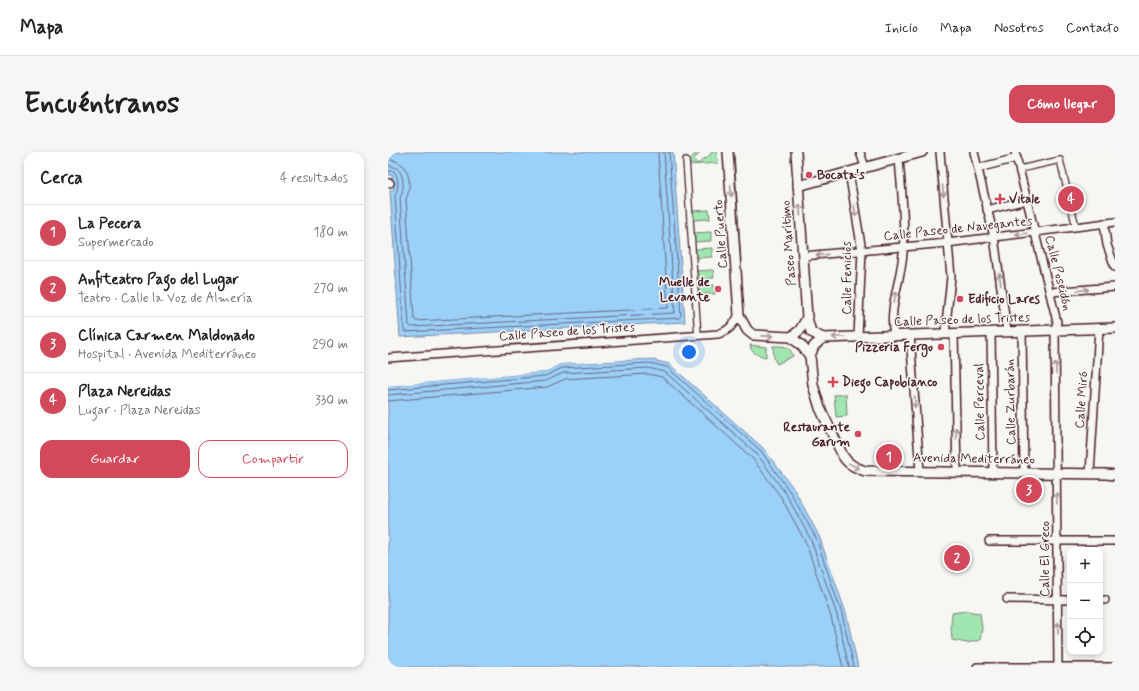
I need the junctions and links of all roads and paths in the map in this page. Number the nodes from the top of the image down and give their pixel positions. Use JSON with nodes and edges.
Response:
{"nodes":[{"id":1,"x":728,"y":152,"type":"edge"},
{"id":2,"x":796,"y":152,"type":"edge"},
{"id":3,"x":860,"y":152,"type":"edge"},
{"id":4,"x":922,"y":152,"type":"edge"},
{"id":5,"x":940,"y":152,"type":"edge"},
{"id":6,"x":974,"y":152,"type":"edge"},
{"id":7,"x":1016,"y":155,"type":"edge"},
{"id":8,"x":899,"y":158,"type":"junction"},
{"id":9,"x":686,"y":160,"type":"dead end"},
{"id":10,"x":865,"y":167,"type":"junction"},
{"id":11,"x":978,"y":168,"type":"junction"},
{"id":12,"x":1020,"y":169,"type":"junction"},
{"id":13,"x":849,"y":172,"type":"junction"},
{"id":14,"x":798,"y":186,"type":"junction"},
{"id":15,"x":1027,"y":200,"type":"junction"},
{"id":16,"x":987,"y":210,"type":"junction"},
{"id":17,"x":1115,"y":222,"type":"edge"},
{"id":18,"x":1104,"y":223,"type":"junction"},
{"id":19,"x":1076,"y":227,"type":"junction"},
{"id":20,"x":1035,"y":232,"type":"junction"},
{"id":21,"x":994,"y":237,"type":"junction"},
{"id":22,"x":947,"y":243,"type":"junction"},
{"id":23,"x":903,"y":248,"type":"junction"},
{"id":24,"x":862,"y":251,"type":"junction"},
{"id":25,"x":803,"y":256,"type":"junction"},
{"id":26,"x":1115,"y":267,"type":"edge"},
{"id":27,"x":1115,"y":287,"type":"edge"},
{"id":28,"x":1050,"y":292,"type":"junction"},
{"id":29,"x":739,"y":315,"type":"junction"},
{"id":30,"x":807,"y":318,"type":"junction"},
{"id":31,"x":1099,"y":328,"type":"junction"},
{"id":32,"x":1115,"y":328,"type":"edge"},
{"id":33,"x":1055,"y":330,"type":"junction"},
{"id":34,"x":1007,"y":331,"type":"junction"},
{"id":35,"x":1022,"y":331,"type":"junction"},
{"id":36,"x":811,"y":332,"type":"joint"},
{"id":37,"x":991,"y":332,"type":"junction"},
{"id":38,"x":950,"y":333,"type":"junction"},
{"id":39,"x":894,"y":335,"type":"junction"},
{"id":40,"x":910,"y":335,"type":"junction"},
{"id":41,"x":698,"y":336,"type":"junction"},
{"id":42,"x":858,"y":336,"type":"junction"},
{"id":43,"x":791,"y":337,"type":"junction"},
{"id":44,"x":823,"y":338,"type":"junction"},
{"id":45,"x":810,"y":356,"type":"junction"},
{"id":46,"x":388,"y":358,"type":"edge"},
{"id":47,"x":920,"y":472,"type":"junction"},
{"id":48,"x":957,"y":472,"type":"junction"},
{"id":49,"x":993,"y":472,"type":"junction"},
{"id":50,"x":1024,"y":473,"type":"junction"},
{"id":51,"x":1057,"y":473,"type":"junction"},
{"id":52,"x":1090,"y":473,"type":"junction"},
{"id":53,"x":1115,"y":475,"type":"edge"},
{"id":54,"x":989,"y":541,"type":"dead end"},
{"id":55,"x":1057,"y":541,"type":"junction"},
{"id":56,"x":1115,"y":541,"type":"edge"},
{"id":57,"x":1007,"y":599,"type":"dead end"},
{"id":58,"x":1058,"y":600,"type":"junction"},
{"id":59,"x":1067,"y":600,"type":"edge"},
{"id":60,"x":977,"y":667,"type":"edge"},
{"id":61,"x":1002,"y":667,"type":"edge"},
{"id":62,"x":1058,"y":667,"type":"edge"},
{"id":63,"x":1115,"y":667,"type":"edge"}],
"edges":[{"from":1,"to":29,"type":"street","name":"Calle Puerto","one_way":true},
{"from":2,"to":14,"type":"street","name":"Paseo Marítimo"},
{"from":3,"to":10,"type":"street"},
{"from":4,"to":8,"type":"street"},
{"from":5,"to":22,"type":"street","one_way":true},
{"from":6,"to":11,"type":"street"},
{"from":7,"to":11,"type":"street"},
{"from":7,"to":12,"type":"street","name":"Calle Poseidón"},
{"from":8,"to":10,"type":"street"},
{"from":8,"to":23,"type":"street"},
{"from":9,"to":41,"type":"street"},
{"from":10,"to":13,"type":"street"},
{"from":11,"to":16,"type":"street"},
{"from":12,"to":15,"type":"street","name":"Calle Poseidón"},
{"from":12,"to":19,"type":"street"},
{"from":13,"to":14,"type":"street"},
{"from":13,"to":24,"type":"street","name":"Calle Fenicios","one_way":true},
{"from":25,"to":14,"type":"street","name":"Paseo Marítimo","one_way":true},
{"from":15,"to":16,"type":"street"},
{"from":15,"to":20,"type":"street","name":"Calle Poseidón"},
{"from":16,"to":21,"type":"street"},
{"from":17,"to":18,"type":"street","name":"Calle Paseo de Navegantes"},
{"from":18,"to":19,"type":"street","name":"Calle Paseo de Navegantes"},
{"from":18,"to":26,"type":"street"},
{"from":19,"to":20,"type":"street","name":"Calle Paseo de Navegantes"},
{"from":20,"to":21,"type":"street","name":"Calle Paseo de Navegantes","one_way":true},
{"from":20,"to":28,"type":"street","name":"Calle Poseidón"},
{"from":21,"to":22,"type":"street","name":"Calle Paseo de Navegantes"},
{"from":34,"to":21,"type":"street","one_way":true},
{"from":22,"to":23,"type":"street","name":"Calle Paseo de Navegantes"},
{"from":22,"to":38,"type":"street"},
{"from":23,"to":24,"type":"street","name":"Calle Paseo de Navegantes"},
{"from":39,"to":23,"type":"street","one_way":true},
{"from":24,"to":25,"type":"street","name":"Calle Paseo de Navegantes","one_way":true},
{"from":24,"to":42,"type":"street","name":"Calle Fenicios"},
{"from":25,"to":30,"type":"street","name":"Paseo Marítimo"},
{"from":28,"to":27,"type":"street","one_way":true},
{"from":28,"to":33,"type":"street","name":"Calle Poseidón"},
{"from":29,"to":41,"type":"street","name":"Calle Paseo de los Tristes"},
{"from":29,"to":43,"type":"street","one_way":true},
{"from":30,"to":36,"type":"street","name":"Paseo Marítimo"},
{"from":30,"to":43,"type":"street"},
{"from":31,"to":32,"type":"street","name":"Calle Paseo de los Tristes"},
{"from":31,"to":33,"type":"street","name":"Calle Paseo de los Tristes"},
{"from":31,"to":52,"type":"street","name":"Calle Miró"},
{"from":33,"to":35,"type":"street","name":"Calle Paseo de los Tristes"},
{"from":51,"to":33,"type":"street","name":"Calle El Greco","one_way":true},
{"from":34,"to":35,"type":"street","name":"Calle Paseo de los Tristes"},
{"from":34,"to":37,"type":"street","name":"Calle Paseo de los Tristes"},
{"from":35,"to":50,"type":"street","name":"Calle Zurbarán"},
{"from":36,"to":44,"type":"street","name":"Calle Paseo de los Tristes"},
{"from":37,"to":38,"type":"street","name":"Calle Paseo de los Tristes"},
{"from":37,"to":49,"type":"street","name":"Calle Perceval"},
{"from":38,"to":40,"type":"street","name":"Calle Paseo de los Tristes"},
{"from":48,"to":38,"type":"street","one_way":true},
{"from":39,"to":40,"type":"street","name":"Calle Paseo de los Tristes"},
{"from":39,"to":42,"type":"street","name":"Calle Paseo de los Tristes"},
{"from":40,"to":47,"type":"street","one_way":true},
{"from":41,"to":46,"type":"street","name":"Calle Paseo de los Tristes"},
{"from":42,"to":44,"type":"street","name":"Calle Paseo de los Tristes","one_way":true},
{"from":43,"to":45,"type":"street"},
{"from":44,"to":45,"type":"street"},
{"from":45,"to":47,"type":"street","name":"Avenida Mediterráneo","one_way":true},
{"from":47,"to":48,"type":"street","name":"Avenida Mediterráneo"},
{"from":48,"to":49,"type":"street","name":"Avenida Mediterráneo"},
{"from":49,"to":50,"type":"street","name":"Avenida Mediterráneo"},
{"from":50,"to":51,"type":"street","name":"Avenida Mediterráneo"},
{"from":51,"to":52,"type":"street","name":"Avenida Mediterráneo"},
{"from":55,"to":51,"type":"street","name":"Calle El Greco","one_way":true},
{"from":52,"to":53,"type":"street","name":"Avenida Mediterráneo"},
{"from":54,"to":55,"type":"street"},
{"from":55,"to":56,"type":"street"},
{"from":55,"to":58,"type":"street","name":"Calle El Greco"},
{"from":57,"to":58,"type":"street"},
{"from":58,"to":59,"type":"street"},
{"from":62,"to":58,"type":"street","name":"Calle El Greco","one_way":true},
{"from":60,"to":61,"type":"street"},
{"from":61,"to":62,"type":"street"},
{"from":62,"to":63,"type":"street"}]}
